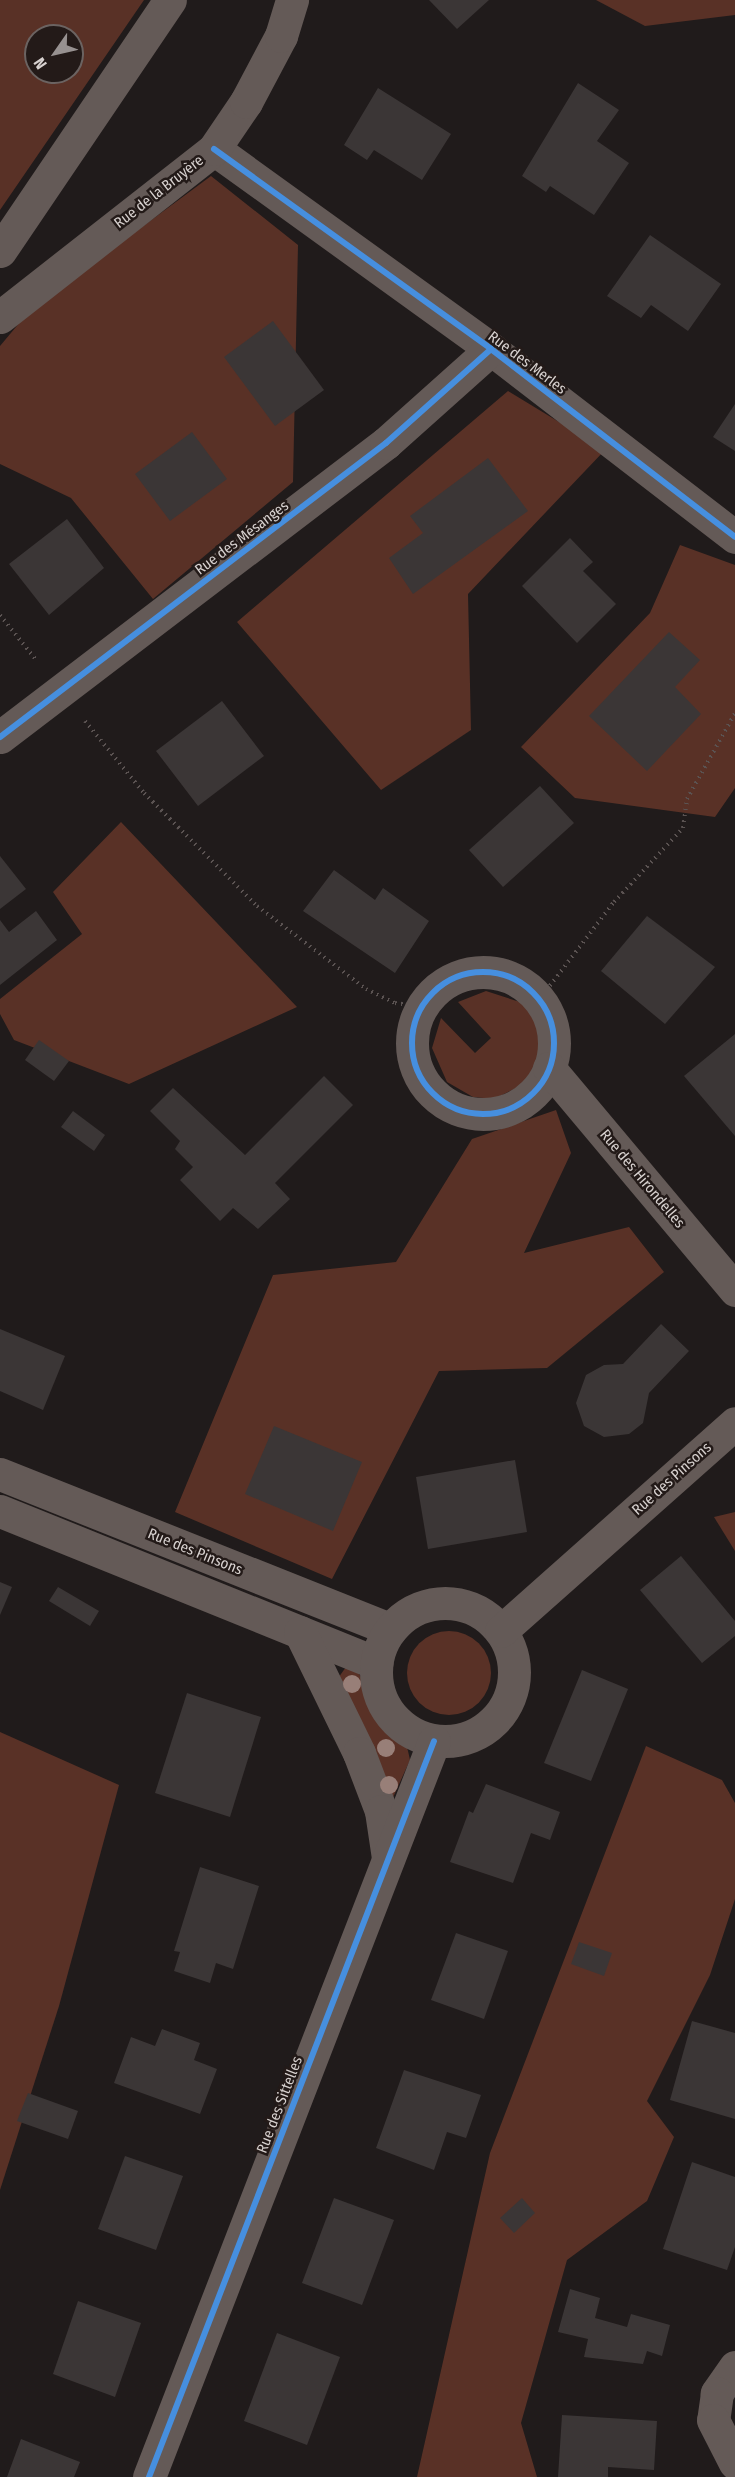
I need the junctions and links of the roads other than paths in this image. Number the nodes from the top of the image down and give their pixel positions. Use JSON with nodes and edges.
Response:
{"nodes":[{"id":1,"x":170,"y":0,"type":"edge"},
{"id":2,"x":292,"y":0,"type":"edge"},
{"id":3,"x":214,"y":149,"type":"junction"},
{"id":4,"x":0,"y":251,"type":"edge"},
{"id":5,"x":0,"y":316,"type":"edge"},
{"id":6,"x":491,"y":349,"type":"junction"},
{"id":7,"x":735,"y":537,"type":"edge"},
{"id":8,"x":0,"y":737,"type":"edge"},
{"id":9,"x":549,"y":1068,"type":"junction"},
{"id":10,"x":735,"y":1290,"type":"edge"},
{"id":11,"x":735,"y":1423,"type":"edge"},
{"id":12,"x":0,"y":1474,"type":"edge"},
{"id":13,"x":0,"y":1511,"type":"edge"},
{"id":14,"x":390,"y":1629,"type":"junction"},
{"id":15,"x":300,"y":1632,"type":"junction"},
{"id":16,"x":501,"y":1632,"type":"junction"},
{"id":17,"x":376,"y":1663,"type":"junction"},
{"id":18,"x":434,"y":1741,"type":"junction"},
{"id":19,"x":388,"y":1860,"type":"junction"},
{"id":20,"x":735,"y":2367,"type":"edge"},
{"id":21,"x":735,"y":2463,"type":"edge"},
{"id":22,"x":149,"y":2477,"type":"edge"}],
"edges":[{"from":1,"to":4,"type":"street"},
{"from":2,"to":3,"type":"street","name":"Rue de la Bruyère"},
{"from":3,"to":5,"type":"street","name":"Rue de la Bruyère"},
{"from":3,"to":6,"type":"street","name":"Rue des Merles"},
{"from":6,"to":7,"type":"street","name":"Rue des Merles"},
{"from":6,"to":8,"type":"street","name":"Rue des Mésanges"},
{"from":9,"to":9,"type":"street"},
{"from":9,"to":10,"type":"street","name":"Rue des Hirondelles"},
{"from":11,"to":16,"type":"street","name":"Rue des Pinsons"},
{"from":12,"to":14,"type":"street","name":"Rue des Pinsons"},
{"from":13,"to":15,"type":"street"},
{"from":14,"to":16,"type":"street"},
{"from":14,"to":17,"type":"street"},
{"from":15,"to":17,"type":"street"},
{"from":15,"to":19,"type":"street","name":"Rue des Sittelles"},
{"from":16,"to":18,"type":"street"},
{"from":17,"to":18,"type":"street"},
{"from":18,"to":19,"type":"street","name":"Rue des Sittelles"},
{"from":19,"to":22,"type":"street","name":"Rue des Sittelles"},
{"from":20,"to":21,"type":"street"}]}
